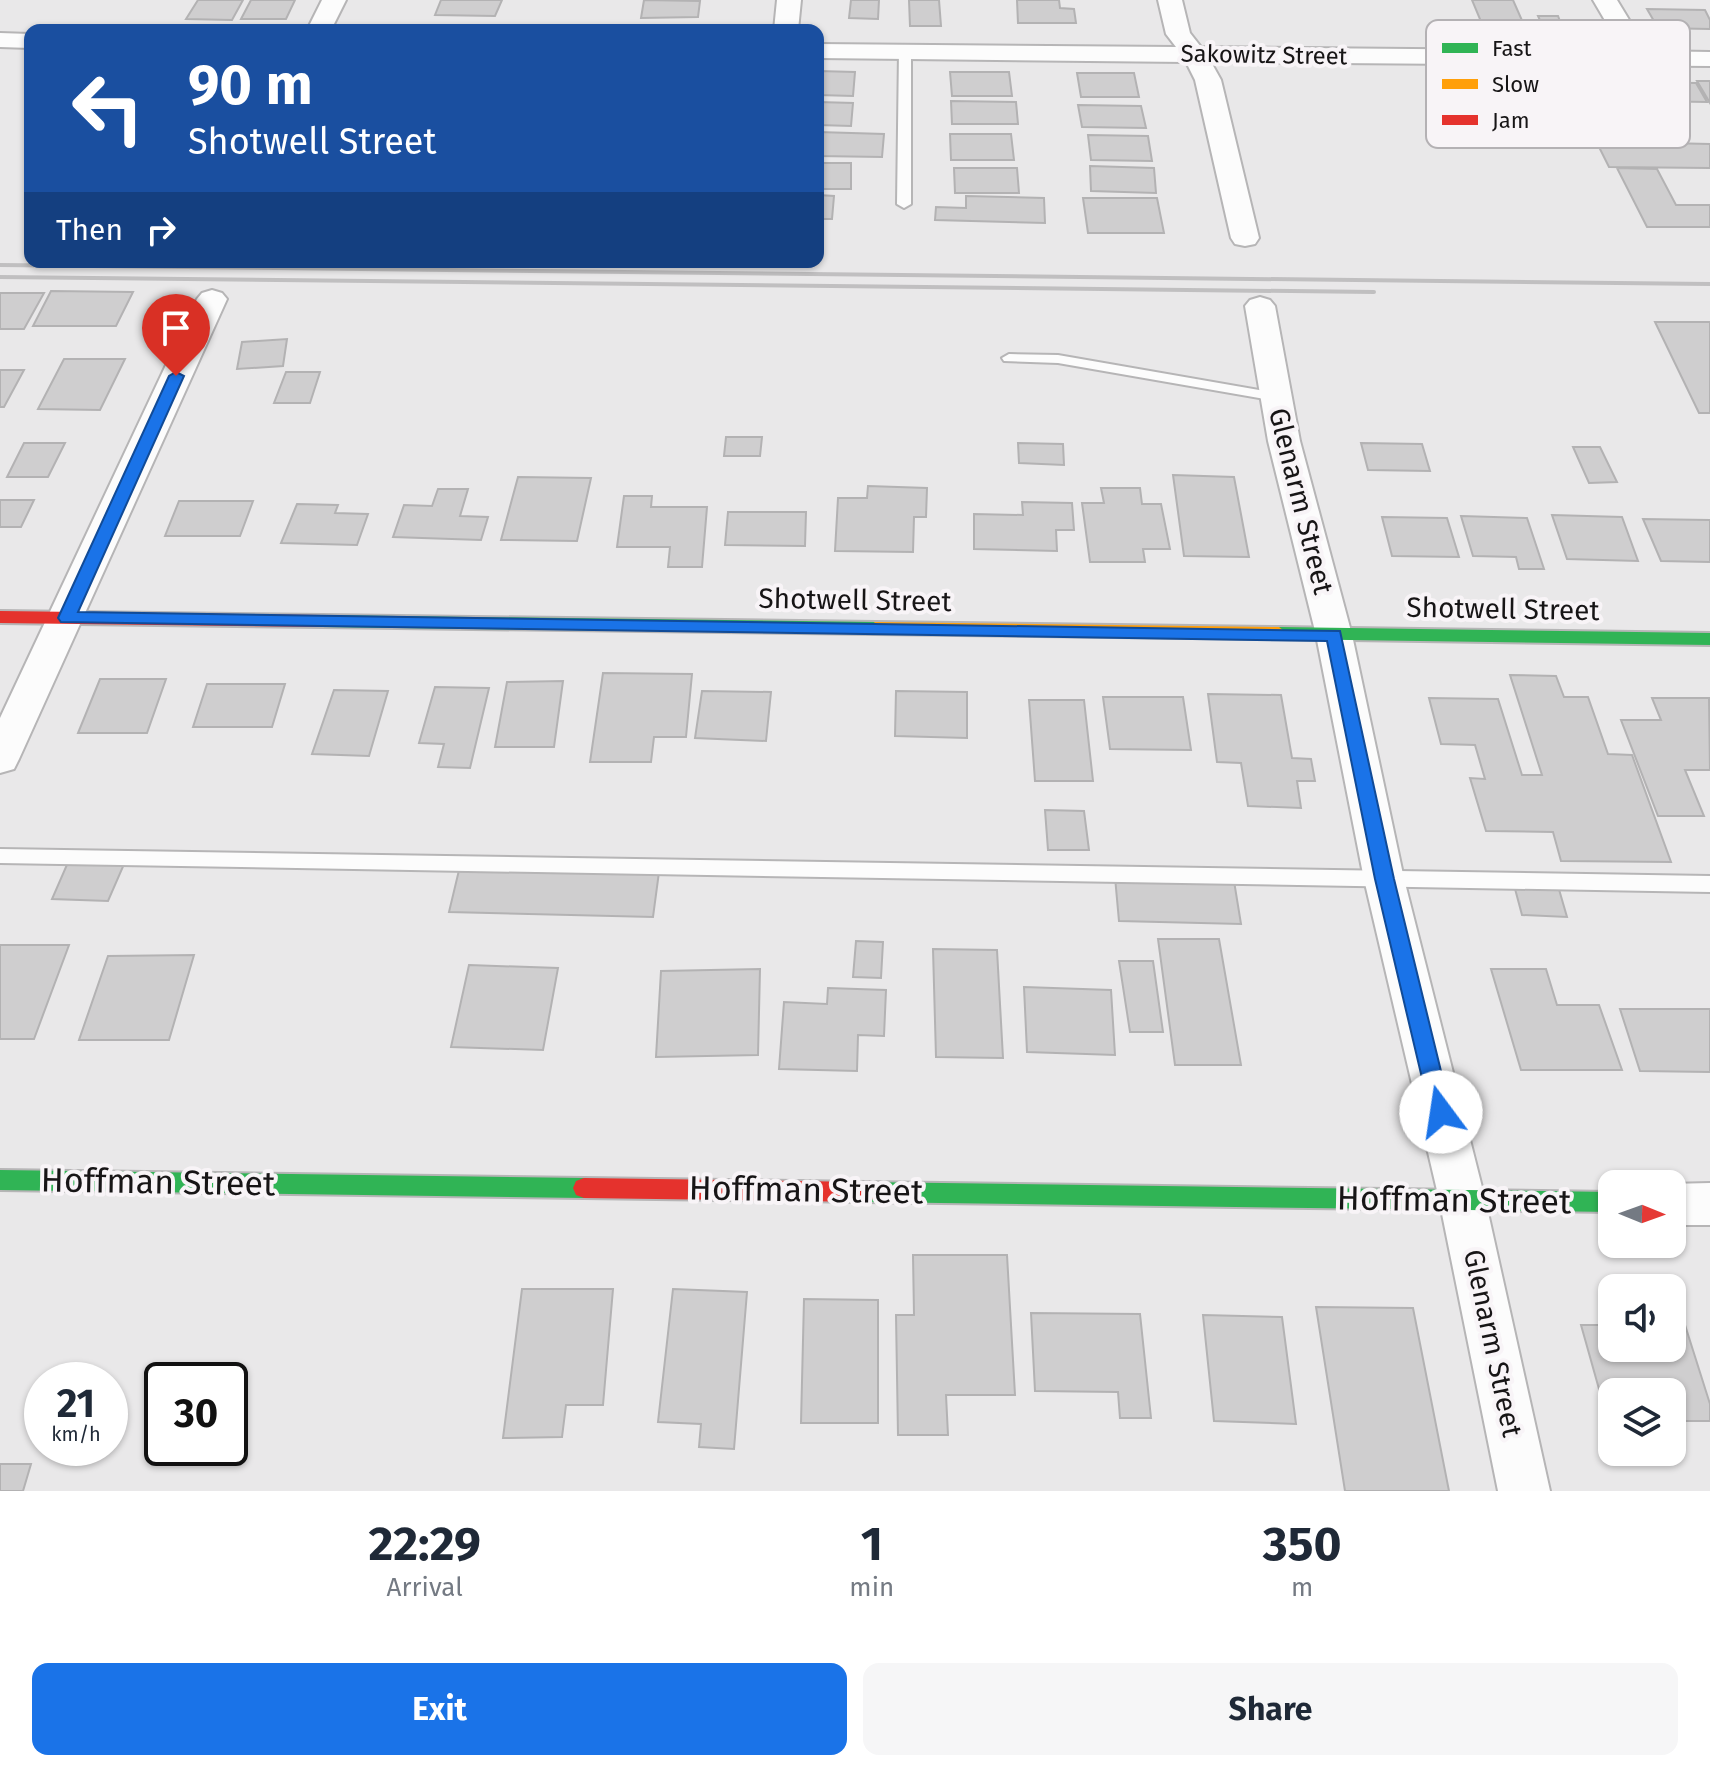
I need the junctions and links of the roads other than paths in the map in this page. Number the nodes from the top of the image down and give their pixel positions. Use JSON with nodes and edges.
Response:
{"nodes":[{"id":1,"x":334,"y":0,"type":"edge"},
{"id":2,"x":789,"y":0,"type":"edge"},
{"id":3,"x":1170,"y":0,"type":"edge"},
{"id":4,"x":1605,"y":0,"type":"edge"},
{"id":5,"x":1617,"y":20,"type":"edge"},
{"id":6,"x":322,"y":24,"type":"edge"},
{"id":7,"x":787,"y":24,"type":"edge"},
{"id":8,"x":0,"y":40,"type":"edge"},
{"id":9,"x":24,"y":41,"type":"edge"},
{"id":10,"x":824,"y":51,"type":"edge"},
{"id":11,"x":905,"y":51,"type":"junction"},
{"id":12,"x":1194,"y":54,"type":"junction"},
{"id":13,"x":1426,"y":57,"type":"edge"},
{"id":14,"x":904,"y":204,"type":"dead end"},
{"id":15,"x":1245,"y":238,"type":"dead end"},
{"id":16,"x":212,"y":299,"type":"dead end"},
{"id":17,"x":1260,"y":306,"type":"dead end"},
{"id":18,"x":1009,"y":358,"type":"dead end"},
{"id":19,"x":1276,"y":397,"type":"junction"},
{"id":20,"x":0,"y":617,"type":"edge"},
{"id":21,"x":67,"y":618,"type":"junction"},
{"id":22,"x":1334,"y":635,"type":"junction"},
{"id":23,"x":1710,"y":639,"type":"edge"},
{"id":24,"x":0,"y":759,"type":"edge"},
{"id":25,"x":0,"y":856,"type":"edge"},
{"id":26,"x":1384,"y":879,"type":"junction"},
{"id":27,"x":1710,"y":884,"type":"edge"},
{"id":28,"x":0,"y":1180,"type":"edge"},
{"id":29,"x":1462,"y":1199,"type":"junction"},
{"id":30,"x":1598,"y":1202,"type":"edge"},
{"id":31,"x":1686,"y":1204,"type":"edge"},
{"id":32,"x":1710,"y":1204,"type":"edge"},
{"id":33,"x":1524,"y":1491,"type":"edge"}],
"edges":[{"from":1,"to":6,"type":"street"},
{"from":2,"to":7,"type":"street"},
{"from":3,"to":12,"type":"street"},
{"from":4,"to":5,"type":"street"},
{"from":8,"to":9,"type":"street"},
{"from":10,"to":11,"type":"street","name":"Sakowitz Street"},
{"from":11,"to":12,"type":"street","name":"Sakowitz Street"},
{"from":11,"to":14,"type":"lane"},
{"from":12,"to":13,"type":"street","name":"Sakowitz Street"},
{"from":12,"to":15,"type":"street"},
{"from":16,"to":21,"type":"street"},
{"from":17,"to":19,"type":"street","name":"Glenarm Street"},
{"from":18,"to":19,"type":"lane"},
{"from":19,"to":22,"type":"street","name":"Glenarm Street"},
{"from":20,"to":21,"type":"street","name":"Shotwell Street"},
{"from":21,"to":22,"type":"street","name":"Shotwell Street"},
{"from":21,"to":24,"type":"street"},
{"from":22,"to":23,"type":"street","name":"Shotwell Street"},
{"from":22,"to":26,"type":"street","name":"Glenarm Street"},
{"from":25,"to":26,"type":"lane"},
{"from":26,"to":27,"type":"lane"},
{"from":26,"to":29,"type":"street","name":"Glenarm Street"},
{"from":28,"to":29,"type":"street","name":"Hoffman Street"},
{"from":29,"to":30,"type":"street","name":"Hoffman Street"},
{"from":29,"to":33,"type":"street","name":"Glenarm Street"},
{"from":31,"to":32,"type":"street"}]}
